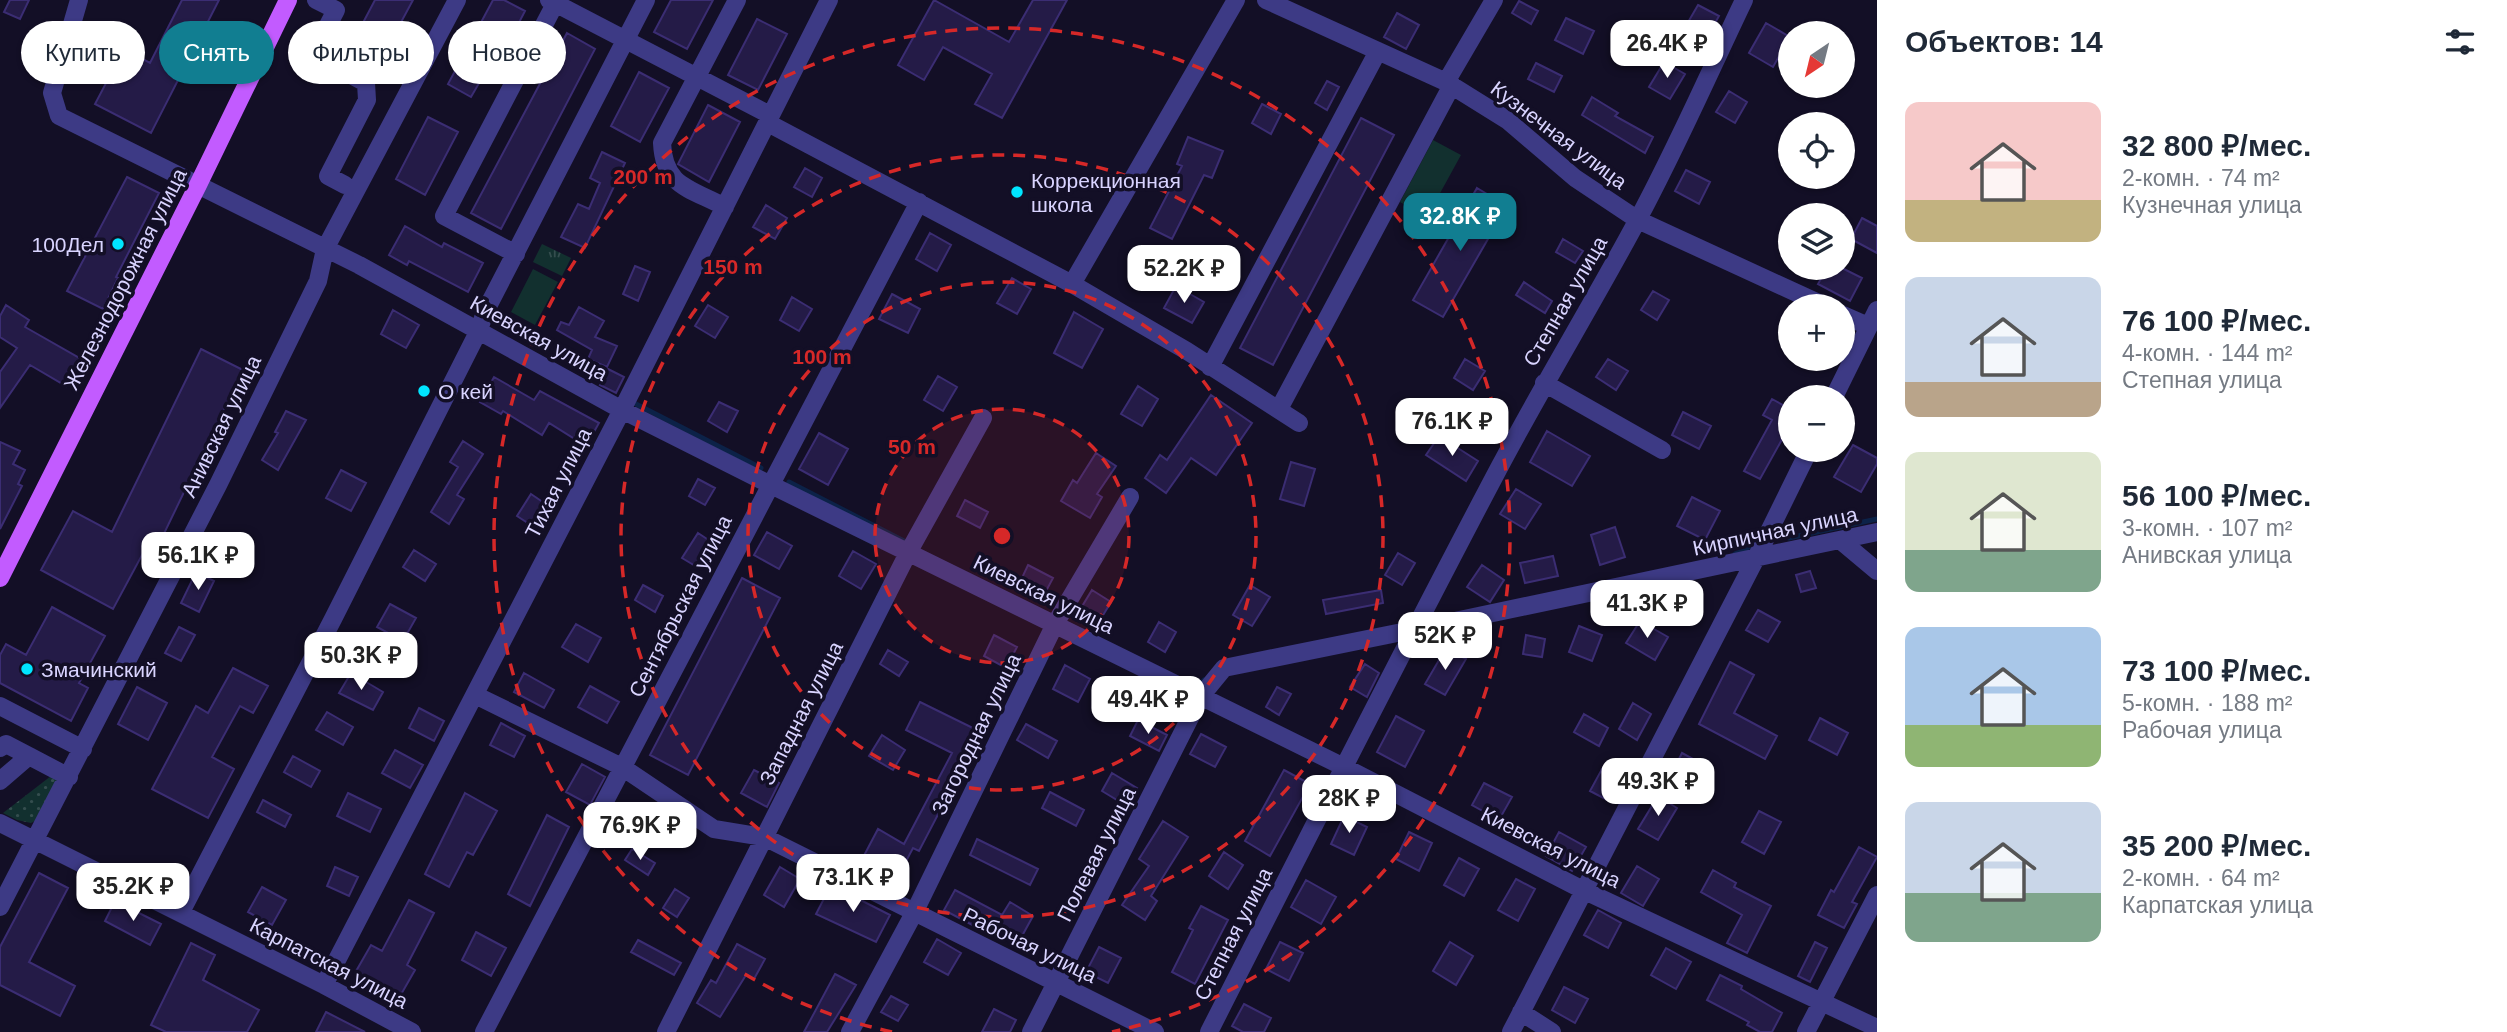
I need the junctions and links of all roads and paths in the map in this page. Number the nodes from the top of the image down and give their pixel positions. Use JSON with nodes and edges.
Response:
{"nodes":[{"id":1,"x":79,"y":0,"type":"edge"},
{"id":2,"x":288,"y":0,"type":"edge"},
{"id":3,"x":317,"y":0,"type":"edge"},
{"id":4,"x":457,"y":0,"type":"edge"},
{"id":5,"x":646,"y":0,"type":"edge"},
{"id":6,"x":737,"y":0,"type":"edge"},
{"id":7,"x":829,"y":0,"type":"edge"},
{"id":8,"x":1236,"y":0,"type":"edge"},
{"id":9,"x":1266,"y":0,"type":"edge"},
{"id":10,"x":1494,"y":0,"type":"edge"},
{"id":11,"x":1744,"y":0,"type":"edge"},
{"id":12,"x":554,"y":1,"type":"edge"},
{"id":13,"x":626,"y":38,"type":"junction"},
{"id":14,"x":1378,"y":51,"type":"junction"},
{"id":15,"x":697,"y":78,"type":"junction"},
{"id":16,"x":1449,"y":84,"type":"junction"},
{"id":17,"x":769,"y":119,"type":"junction"},
{"id":18,"x":345,"y":185,"type":"dead end"},
{"id":19,"x":198,"y":186,"type":"junction"},
{"id":20,"x":919,"y":202,"type":"junction"},
{"id":21,"x":725,"y":207,"type":"junction"},
{"id":22,"x":1638,"y":220,"type":"junction"},
{"id":23,"x":325,"y":249,"type":"junction"},
{"id":24,"x":516,"y":254,"type":"junction"},
{"id":25,"x":1072,"y":284,"type":"junction"},
{"id":26,"x":1799,"y":294,"type":"edge"},
{"id":27,"x":1877,"y":310,"type":"edge"},
{"id":28,"x":1855,"y":320,"type":"edge"},
{"id":29,"x":1868,"y":326,"type":"junction"},
{"id":30,"x":479,"y":330,"type":"junction"},
{"id":31,"x":1210,"y":367,"type":"junction"},
{"id":32,"x":1544,"y":383,"type":"junction"},
{"id":33,"x":1840,"y":385,"type":"edge"},
{"id":34,"x":1279,"y":409,"type":"junction"},
{"id":35,"x":622,"y":411,"type":"junction"},
{"id":36,"x":983,"y":418,"type":"dead end"},
{"id":37,"x":1299,"y":423,"type":"dead end"},
{"id":38,"x":1662,"y":450,"type":"dead end"},
{"id":39,"x":1803,"y":462,"type":"edge"},
{"id":40,"x":769,"y":484,"type":"junction"},
{"id":41,"x":1130,"y":497,"type":"dead end"},
{"id":42,"x":1877,"y":532,"type":"edge"},
{"id":43,"x":1840,"y":540,"type":"junction"},
{"id":44,"x":908,"y":552,"type":"junction"},
{"id":45,"x":1756,"y":558,"type":"junction"},
{"id":46,"x":1877,"y":571,"type":"edge"},
{"id":47,"x":0,"y":578,"type":"edge"},
{"id":48,"x":1055,"y":624,"type":"junction"},
{"id":49,"x":1416,"y":629,"type":"junction"},
{"id":50,"x":475,"y":695,"type":"junction"},
{"id":51,"x":1201,"y":696,"type":"junction"},
{"id":52,"x":0,"y":706,"type":"edge"},
{"id":53,"x":0,"y":748,"type":"edge"},
{"id":54,"x":83,"y":749,"type":"junction"},
{"id":55,"x":29,"y":756,"type":"junction"},
{"id":56,"x":622,"y":767,"type":"junction"},
{"id":57,"x":1344,"y":767,"type":"junction"},
{"id":58,"x":69,"y":777,"type":"junction"},
{"id":59,"x":0,"y":781,"type":"edge"},
{"id":60,"x":0,"y":822,"type":"edge"},
{"id":61,"x":764,"y":837,"type":"junction"},
{"id":62,"x":34,"y":839,"type":"junction"},
{"id":63,"x":1583,"y":890,"type":"junction"},
{"id":64,"x":1877,"y":895,"type":"edge"},
{"id":65,"x":0,"y":907,"type":"edge"},
{"id":66,"x":181,"y":912,"type":"junction"},
{"id":67,"x":914,"y":914,"type":"junction"},
{"id":68,"x":1056,"y":982,"type":"junction"},
{"id":69,"x":324,"y":985,"type":"junction"},
{"id":70,"x":1823,"y":1001,"type":"junction"},
{"id":71,"x":1521,"y":1012,"type":"junction"},
{"id":72,"x":1877,"y":1028,"type":"edge"},
{"id":73,"x":412,"y":1032,"type":"edge"},
{"id":74,"x":484,"y":1032,"type":"edge"},
{"id":75,"x":666,"y":1032,"type":"edge"},
{"id":76,"x":850,"y":1032,"type":"edge"},
{"id":77,"x":1031,"y":1032,"type":"edge"},
{"id":78,"x":1155,"y":1032,"type":"edge"},
{"id":79,"x":1209,"y":1032,"type":"edge"},
{"id":80,"x":1511,"y":1032,"type":"edge"},
{"id":81,"x":1552,"y":1032,"type":"edge"},
{"id":82,"x":1806,"y":1032,"type":"edge"}],
"edges":[{"from":1,"to":19,"type":"street","name":"Киевская улица"},
{"from":2,"to":19,"type":"main road","name":"Железнодорожная улица"},
{"from":3,"to":18,"type":"street"},
{"from":4,"to":23,"type":"street","name":"Анивская улица"},
{"from":5,"to":13,"type":"street"},
{"from":6,"to":15,"type":"street"},
{"from":7,"to":17,"type":"street","name":"Тихая улица"},
{"from":8,"to":25,"type":"street"},
{"from":9,"to":14,"type":"street","name":"Кузнечная улица"},
{"from":10,"to":16,"type":"street"},
{"from":11,"to":22,"type":"street","name":"Степная улица"},
{"from":12,"to":13,"type":"street"},
{"from":12,"to":24,"type":"street"},
{"from":13,"to":15,"type":"street"},
{"from":13,"to":24,"type":"street"},
{"from":14,"to":16,"type":"street","name":"Кузнечная улица"},
{"from":14,"to":31,"type":"street"},
{"from":15,"to":17,"type":"street"},
{"from":15,"to":21,"type":"street"},
{"from":16,"to":22,"type":"street","name":"Кузнечная улица"},
{"from":16,"to":34,"type":"street"},
{"from":17,"to":20,"type":"street"},
{"from":17,"to":21,"type":"street","name":"Тихая улица"},
{"from":19,"to":23,"type":"street","name":"Киевская улица"},
{"from":19,"to":47,"type":"main road","name":"Железнодорожная улица"},
{"from":20,"to":25,"type":"street"},
{"from":20,"to":40,"type":"street","name":"Сентябрьская улица"},
{"from":21,"to":35,"type":"street","name":"Тихая улица"},
{"from":22,"to":26,"type":"street","name":"Кузнечная улица"},
{"from":22,"to":32,"type":"street","name":"Степная улица"},
{"from":23,"to":30,"type":"street","name":"Киевская улица"},
{"from":23,"to":54,"type":"street","name":"Анивская улица"},
{"from":24,"to":30,"type":"street"},
{"from":25,"to":31,"type":"street"},
{"from":27,"to":29,"type":"street"},
{"from":28,"to":29,"type":"street"},
{"from":29,"to":33,"type":"street"},
{"from":30,"to":35,"type":"street","name":"Киевская улица"},
{"from":30,"to":66,"type":"street"},
{"from":31,"to":34,"type":"street"},
{"from":32,"to":38,"type":"street"},
{"from":32,"to":49,"type":"street","name":"Степная улица"},
{"from":34,"to":37,"type":"street"},
{"from":35,"to":40,"type":"street","name":"Киевская улица"},
{"from":35,"to":50,"type":"street","name":"Тихая улица"},
{"from":36,"to":44,"type":"street","name":"Западная улица"},
{"from":39,"to":45,"type":"street"},
{"from":40,"to":44,"type":"street","name":"Киевская улица"},
{"from":40,"to":56,"type":"street","name":"Сентябрьская улица"},
{"from":41,"to":48,"type":"street","name":"Загородная улица"},
{"from":42,"to":43,"type":"street","name":"Кирпичная улица"},
{"from":43,"to":45,"type":"street","name":"Кирпичная улица"},
{"from":43,"to":46,"type":"street"},
{"from":44,"to":48,"type":"street","name":"Киевская улица"},
{"from":44,"to":61,"type":"street","name":"Западная улица"},
{"from":45,"to":49,"type":"street","name":"Кирпичная улица"},
{"from":45,"to":63,"type":"street"},
{"from":48,"to":51,"type":"street","name":"Киевская улица"},
{"from":48,"to":67,"type":"street","name":"Загородная улица"},
{"from":49,"to":51,"type":"street","name":"Кирпичная улица"},
{"from":49,"to":57,"type":"street","name":"Степная улица"},
{"from":50,"to":56,"type":"street","name":"Рабочая улица"},
{"from":50,"to":69,"type":"street","name":"Тихая улица"},
{"from":51,"to":57,"type":"street","name":"Киевская улица"},
{"from":51,"to":68,"type":"street","name":"Полевая улица"},
{"from":52,"to":54,"type":"street"},
{"from":53,"to":55,"type":"street"},
{"from":54,"to":58,"type":"street","name":"Анивская улица"},
{"from":55,"to":58,"type":"street"},
{"from":55,"to":59,"type":"street"},
{"from":56,"to":61,"type":"street","name":"Рабочая улица"},
{"from":56,"to":74,"type":"street","name":"Сентябрьская улица"},
{"from":57,"to":63,"type":"street","name":"Киевская улица"},
{"from":57,"to":79,"type":"street","name":"Степная улица"},
{"from":58,"to":62,"type":"street","name":"Анивская улица"},
{"from":60,"to":62,"type":"street","name":"Карпатская улица"},
{"from":61,"to":67,"type":"street","name":"Рабочая улица"},
{"from":61,"to":75,"type":"street","name":"Западная улица"},
{"from":62,"to":65,"type":"street","name":"Анивская улица"},
{"from":62,"to":66,"type":"street","name":"Карпатская улица"},
{"from":63,"to":70,"type":"street","name":"Киевская улица"},
{"from":63,"to":71,"type":"street"},
{"from":64,"to":70,"type":"street"},
{"from":66,"to":69,"type":"street","name":"Карпатская улица"},
{"from":67,"to":68,"type":"street","name":"Рабочая улица"},
{"from":67,"to":76,"type":"street","name":"Загородная улица"},
{"from":68,"to":77,"type":"street","name":"Полевая улица"},
{"from":68,"to":78,"type":"street","name":"Рабочая улица"},
{"from":69,"to":73,"type":"street","name":"Карпатская улица"},
{"from":70,"to":72,"type":"street","name":"Киевская улица"},
{"from":70,"to":82,"type":"street"},
{"from":71,"to":80,"type":"street"},
{"from":71,"to":81,"type":"street"}]}
